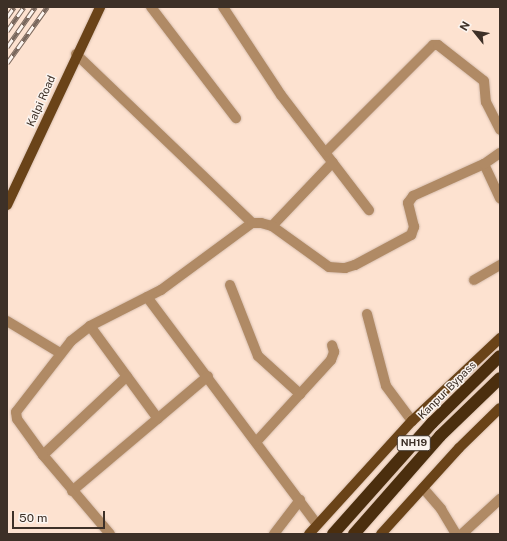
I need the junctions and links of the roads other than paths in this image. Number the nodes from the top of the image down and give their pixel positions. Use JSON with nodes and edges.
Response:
{"nodes":[{"id":1,"x":100,"y":7,"type":"edge"},
{"id":2,"x":151,"y":7,"type":"edge"},
{"id":3,"x":223,"y":7,"type":"edge"},
{"id":4,"x":76,"y":54,"type":"junction"},
{"id":5,"x":236,"y":118,"type":"dead end"},
{"id":6,"x":500,"y":130,"type":"edge"},
{"id":7,"x":326,"y":152,"type":"junction"},
{"id":8,"x":500,"y":153,"type":"edge"},
{"id":9,"x":333,"y":162,"type":"junction"},
{"id":10,"x":484,"y":164,"type":"junction"},
{"id":11,"x":500,"y":199,"type":"edge"},
{"id":12,"x":7,"y":205,"type":"edge"},
{"id":13,"x":369,"y":210,"type":"dead end"},
{"id":14,"x":252,"y":223,"type":"junction"},
{"id":15,"x":272,"y":226,"type":"junction"},
{"id":16,"x":500,"y":265,"type":"edge"},
{"id":17,"x":474,"y":280,"type":"dead end"},
{"id":18,"x":230,"y":285,"type":"dead end"},
{"id":19,"x":147,"y":297,"type":"junction"},
{"id":20,"x":367,"y":314,"type":"dead end"},
{"id":21,"x":7,"y":321,"type":"edge"},
{"id":22,"x":90,"y":326,"type":"junction"},
{"id":23,"x":500,"y":338,"type":"edge"},
{"id":24,"x":332,"y":345,"type":"dead end"},
{"id":25,"x":60,"y":353,"type":"junction"},
{"id":26,"x":500,"y":356,"type":"edge"},
{"id":27,"x":127,"y":376,"type":"junction"},
{"id":28,"x":208,"y":376,"type":"junction"},
{"id":29,"x":500,"y":378,"type":"edge"},
{"id":30,"x":300,"y":394,"type":"junction"},
{"id":31,"x":500,"y":408,"type":"edge"},
{"id":32,"x":158,"y":419,"type":"junction"},
{"id":33,"x":412,"y":421,"type":"junction"},
{"id":34,"x":257,"y":441,"type":"junction"},
{"id":35,"x":43,"y":455,"type":"junction"},
{"id":36,"x":423,"y":488,"type":"junction"},
{"id":37,"x":72,"y":491,"type":"junction"},
{"id":38,"x":500,"y":499,"type":"edge"},
{"id":39,"x":300,"y":500,"type":"junction"},
{"id":40,"x":318,"y":524,"type":"junction"},
{"id":41,"x":110,"y":534,"type":"edge"},
{"id":42,"x":274,"y":534,"type":"edge"},
{"id":43,"x":309,"y":534,"type":"edge"},
{"id":44,"x":333,"y":534,"type":"edge"},
{"id":45,"x":354,"y":534,"type":"edge"},
{"id":46,"x":381,"y":534,"type":"edge"},
{"id":47,"x":456,"y":534,"type":"edge"},
{"id":48,"x":462,"y":534,"type":"edge"}],
"edges":[{"from":1,"to":4,"type":"main road","name":"Kalpi Road"},
{"from":2,"to":5,"type":"street"},
{"from":3,"to":7,"type":"street"},
{"from":4,"to":12,"type":"main road","name":"Kalpi Road"},
{"from":4,"to":14,"type":"street"},
{"from":6,"to":7,"type":"street"},
{"from":7,"to":9,"type":"street"},
{"from":8,"to":10,"type":"street"},
{"from":9,"to":13,"type":"street"},
{"from":9,"to":15,"type":"street"},
{"from":10,"to":11,"type":"street"},
{"from":10,"to":15,"type":"street"},
{"from":14,"to":15,"type":"street"},
{"from":14,"to":19,"type":"street"},
{"from":16,"to":17,"type":"street"},
{"from":18,"to":30,"type":"street"},
{"from":19,"to":22,"type":"street"},
{"from":19,"to":28,"type":"street"},
{"from":20,"to":33,"type":"street"},
{"from":21,"to":25,"type":"street"},
{"from":22,"to":25,"type":"street"},
{"from":22,"to":27,"type":"street"},
{"from":23,"to":33,"type":"main road"},
{"from":24,"to":30,"type":"street"},
{"from":25,"to":35,"type":"street"},
{"from":26,"to":44,"type":"highway","name":"Kanpur Bypass","number":"NH19"},
{"from":27,"to":32,"type":"street"},
{"from":27,"to":35,"type":"street"},
{"from":28,"to":32,"type":"street"},
{"from":28,"to":34,"type":"street"},
{"from":29,"to":45,"type":"highway","number":"NH19"},
{"from":30,"to":34,"type":"street"},
{"from":31,"to":36,"type":"main road"},
{"from":32,"to":37,"type":"street"},
{"from":33,"to":40,"type":"main road"},
{"from":34,"to":39,"type":"street"},
{"from":35,"to":37,"type":"street"},
{"from":36,"to":46,"type":"main road"},
{"from":36,"to":47,"type":"street"},
{"from":37,"to":41,"type":"street"},
{"from":38,"to":48,"type":"street"},
{"from":39,"to":40,"type":"street"},
{"from":39,"to":42,"type":"street"},
{"from":40,"to":43,"type":"main road"}]}
